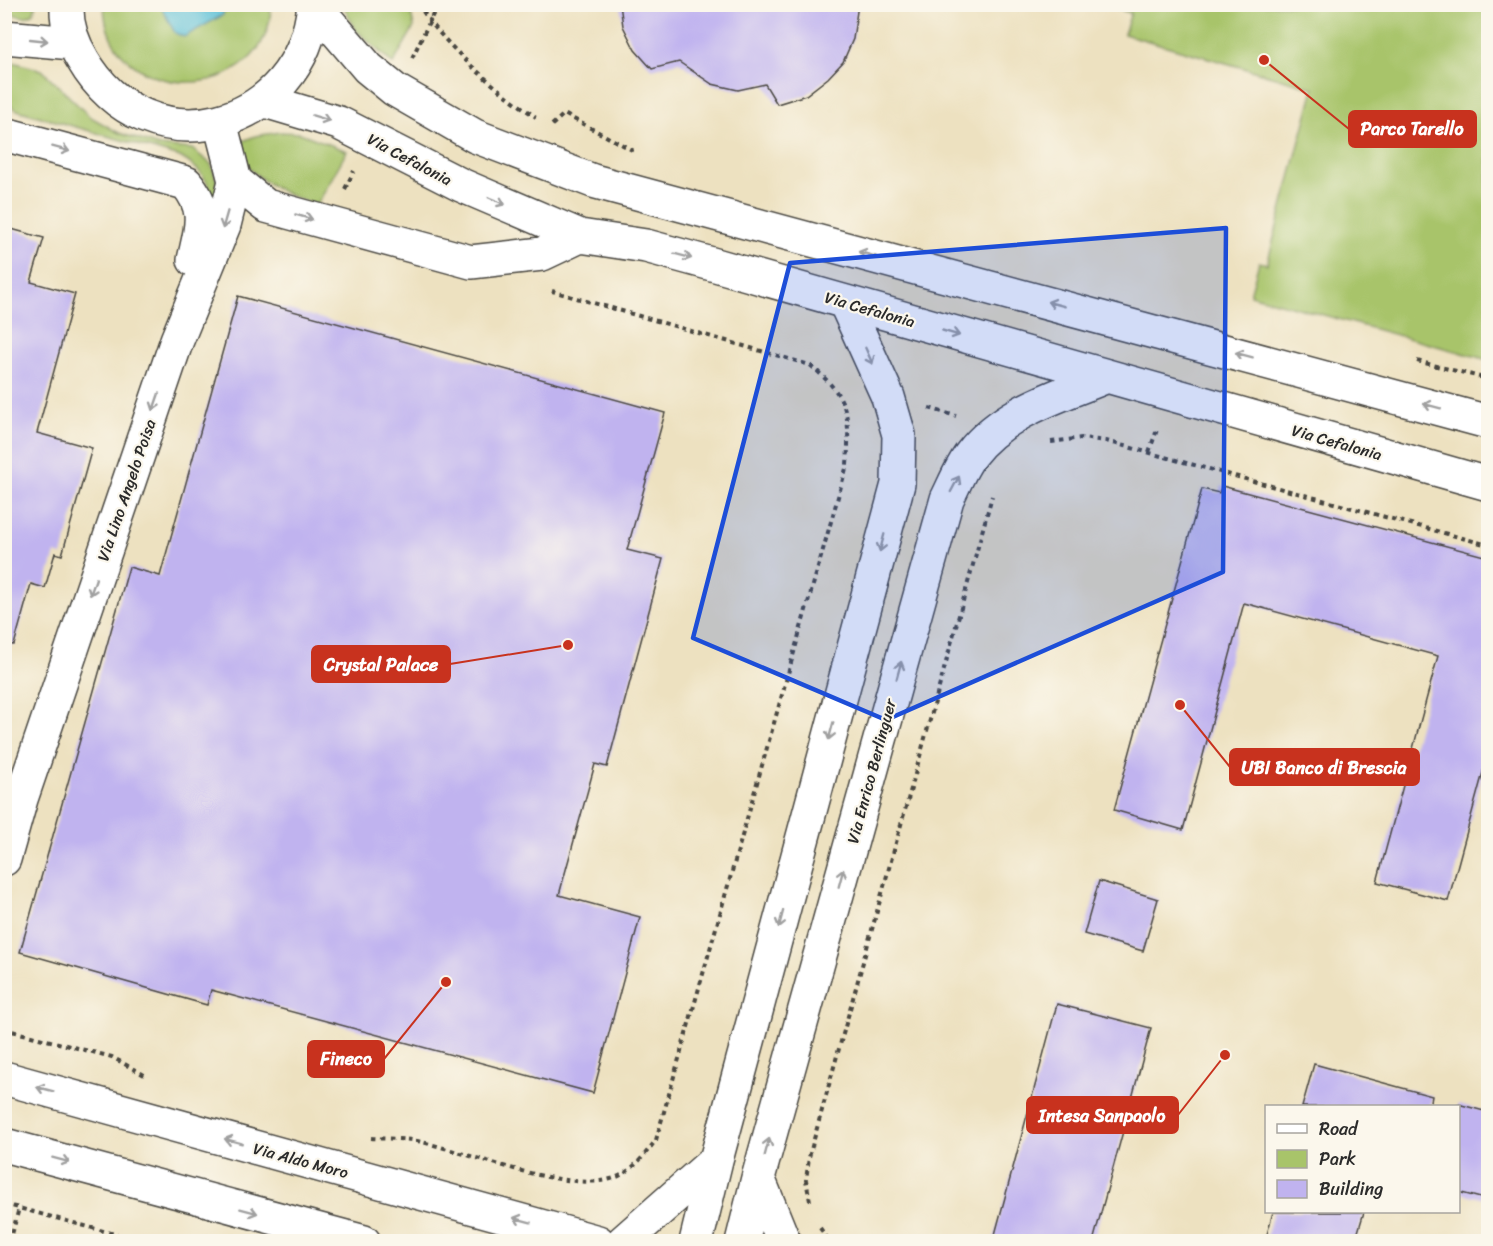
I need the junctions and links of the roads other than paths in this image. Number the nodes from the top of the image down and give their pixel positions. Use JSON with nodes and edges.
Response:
{"nodes":[{"id":1,"x":67,"y":4,"type":"edge"},
{"id":2,"x":314,"y":5,"type":"edge"},
{"id":3,"x":4,"y":37,"type":"edge"},
{"id":4,"x":73,"y":43,"type":"junction"},
{"id":5,"x":265,"y":101,"type":"junction"},
{"id":6,"x":220,"y":122,"type":"junction"},
{"id":7,"x":4,"y":134,"type":"edge"},
{"id":8,"x":235,"y":181,"type":"junction"},
{"id":9,"x":580,"y":236,"type":"junction"},
{"id":10,"x":845,"y":302,"type":"junction"},
{"id":11,"x":177,"y":340,"type":"junction"},
{"id":12,"x":1105,"y":377,"type":"junction"},
{"id":13,"x":1488,"y":422,"type":"edge"},
{"id":14,"x":1488,"y":484,"type":"edge"},
{"id":15,"x":13,"y":797,"type":"edge"},
{"id":16,"x":4,"y":859,"type":"edge"},
{"id":17,"x":4,"y":1078,"type":"edge"},
{"id":18,"x":5,"y":1146,"type":"edge"},
{"id":19,"x":716,"y":1160,"type":"junction"},
{"id":20,"x":759,"y":1178,"type":"junction"},
{"id":21,"x":364,"y":1242,"type":"edge"},
{"id":22,"x":598,"y":1242,"type":"edge"},
{"id":23,"x":623,"y":1242,"type":"edge"},
{"id":24,"x":696,"y":1242,"type":"edge"},
{"id":25,"x":741,"y":1242,"type":"edge"},
{"id":26,"x":784,"y":1242,"type":"edge"}],
"edges":[{"from":1,"to":4,"type":"street"},
{"from":2,"to":5,"type":"street"},
{"from":13,"to":2,"type":"street","one_way":true},
{"from":3,"to":4,"type":"street","one_way":true},
{"from":4,"to":6,"type":"street"},
{"from":5,"to":6,"type":"street"},
{"from":5,"to":9,"type":"street","name":"Via Cefalonia","one_way":true},
{"from":6,"to":8,"type":"street","name":"Via Lino Angelo Poisa"},
{"from":7,"to":11,"type":"street","one_way":true},
{"from":8,"to":9,"type":"street","one_way":true},
{"from":8,"to":11,"type":"street","name":"Via Lino Angelo Poisa","one_way":true},
{"from":9,"to":10,"type":"street","name":"Via Cefalonia","one_way":true},
{"from":10,"to":12,"type":"street","name":"Via Cefalonia","one_way":true},
{"from":10,"to":19,"type":"street","one_way":true},
{"from":11,"to":15,"type":"street","name":"Via Lino Angelo Poisa","one_way":true},
{"from":12,"to":14,"type":"street","name":"Via Cefalonia"},
{"from":20,"to":12,"type":"street","name":"Via Enrico Berlinguer","one_way":true},
{"from":15,"to":16,"type":"street","name":"Via Lino Angelo Poisa"},
{"from":22,"to":17,"type":"street","name":"Via Aldo Moro","one_way":true},
{"from":18,"to":21,"type":"street","one_way":true},
{"from":19,"to":23,"type":"street"},
{"from":19,"to":24,"type":"street"},
{"from":20,"to":25,"type":"street","name":"Via Enrico Berlinguer"},
{"from":20,"to":26,"type":"street"}]}
